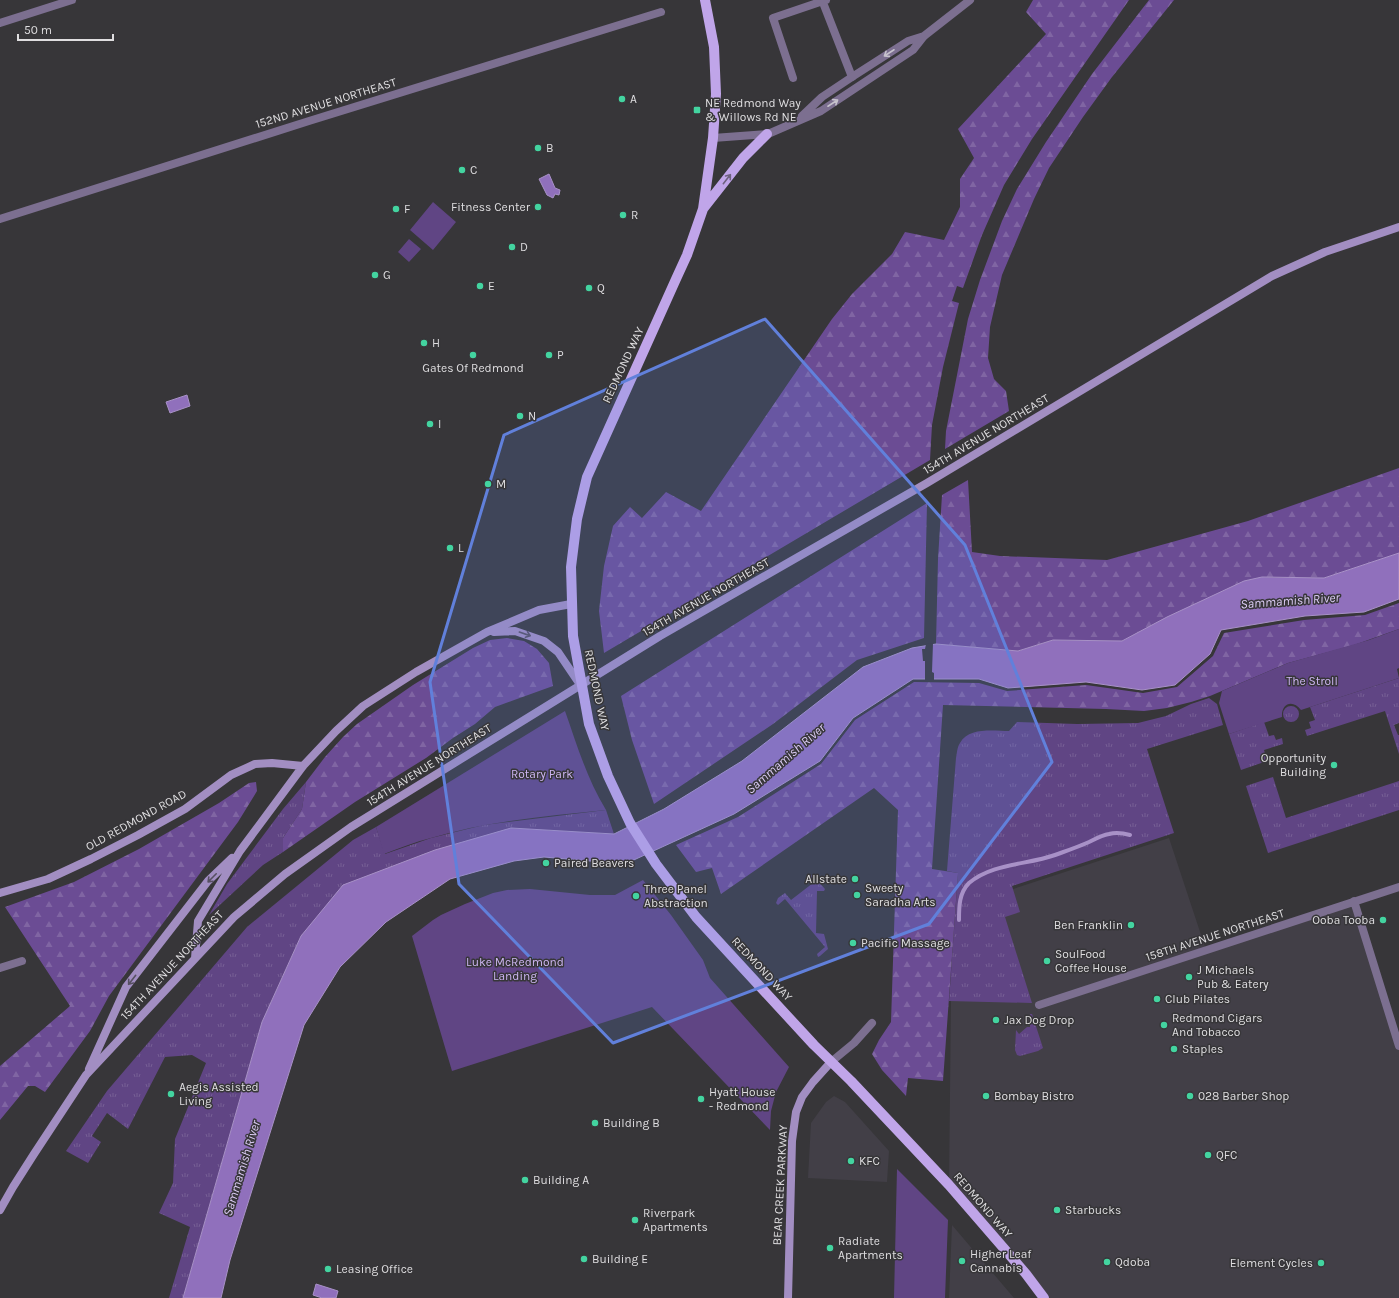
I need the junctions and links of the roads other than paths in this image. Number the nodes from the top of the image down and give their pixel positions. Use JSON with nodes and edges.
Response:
{"nodes":[{"id":1,"x":72,"y":0,"type":"edge"},
{"id":2,"x":705,"y":0,"type":"edge"},
{"id":3,"x":824,"y":0,"type":"edge"},
{"id":4,"x":970,"y":0,"type":"edge"},
{"id":5,"x":661,"y":12,"type":"dead end"},
{"id":6,"x":0,"y":23,"type":"edge"},
{"id":7,"x":924,"y":36,"type":"junction"},
{"id":8,"x":852,"y":77,"type":"junction"},
{"id":9,"x":793,"y":78,"type":"dead end"},
{"id":10,"x":798,"y":120,"type":"junction"},
{"id":11,"x":767,"y":134,"type":"junction"},
{"id":12,"x":713,"y":138,"type":"junction"},
{"id":13,"x":703,"y":209,"type":"junction"},
{"id":14,"x":0,"y":219,"type":"edge"},
{"id":15,"x":1399,"y":227,"type":"edge"},
{"id":16,"x":571,"y":604,"type":"junction"},
{"id":17,"x":487,"y":632,"type":"junction"},
{"id":18,"x":582,"y":688,"type":"junction"},
{"id":19,"x":304,"y":766,"type":"junction"},
{"id":20,"x":240,"y":851,"type":"junction"},
{"id":21,"x":1399,"y":887,"type":"edge"},
{"id":22,"x":0,"y":893,"type":"edge"},
{"id":23,"x":1354,"y":902,"type":"junction"},
{"id":24,"x":195,"y":958,"type":"junction"},
{"id":25,"x":22,"y":961,"type":"dead end"},
{"id":26,"x":0,"y":968,"type":"edge"},
{"id":27,"x":1039,"y":1005,"type":"dead end"},
{"id":28,"x":872,"y":1023,"type":"dead end"},
{"id":29,"x":1399,"y":1046,"type":"edge"},
{"id":30,"x":831,"y":1062,"type":"junction"},
{"id":31,"x":86,"y":1075,"type":"junction"},
{"id":32,"x":0,"y":1210,"type":"edge"},
{"id":33,"x":788,"y":1298,"type":"edge"},
{"id":34,"x":1044,"y":1298,"type":"edge"}],
"edges":[{"from":1,"to":6,"type":"street"},
{"from":2,"to":12,"type":"main road","name":"REDMOND WAY"},
{"from":3,"to":8,"type":"street"},
{"from":3,"to":9,"type":"street"},
{"from":4,"to":7,"type":"street"},
{"from":5,"to":14,"type":"street","name":"152ND AVENUE NORTHEAST"},
{"from":7,"to":8,"type":"street","one_way":true},
{"from":10,"to":7,"type":"street","one_way":true},
{"from":8,"to":10,"type":"street"},
{"from":10,"to":11,"type":"street"},
{"from":11,"to":12,"type":"street"},
{"from":13,"to":11,"type":"main road","one_way":true},
{"from":12,"to":13,"type":"main road","name":"REDMOND WAY"},
{"from":13,"to":16,"type":"main road","name":"REDMOND WAY"},
{"from":15,"to":24,"type":"main road","name":"154TH AVENUE NORTHEAST"},
{"from":16,"to":17,"type":"main road"},
{"from":16,"to":18,"type":"main road","name":"REDMOND WAY"},
{"from":17,"to":18,"type":"main road","one_way":true},
{"from":17,"to":19,"type":"main road"},
{"from":18,"to":30,"type":"main road","name":"REDMOND WAY"},
{"from":19,"to":20,"type":"main road"},
{"from":19,"to":22,"type":"main road","name":"OLD REDMOND ROAD"},
{"from":20,"to":24,"type":"main road"},
{"from":20,"to":31,"type":"main road","one_way":true},
{"from":21,"to":23,"type":"street","name":"158TH AVENUE NORTHEAST"},
{"from":23,"to":27,"type":"street","name":"158TH AVENUE NORTHEAST"},
{"from":23,"to":29,"type":"street"},
{"from":24,"to":31,"type":"main road","name":"154TH AVENUE NORTHEAST"},
{"from":25,"to":26,"type":"street"},
{"from":28,"to":30,"type":"street"},
{"from":30,"to":33,"type":"main road","name":"BEAR CREEK PARKWAY"},
{"from":30,"to":34,"type":"main road","name":"REDMOND WAY"},
{"from":31,"to":32,"type":"main road"}]}
